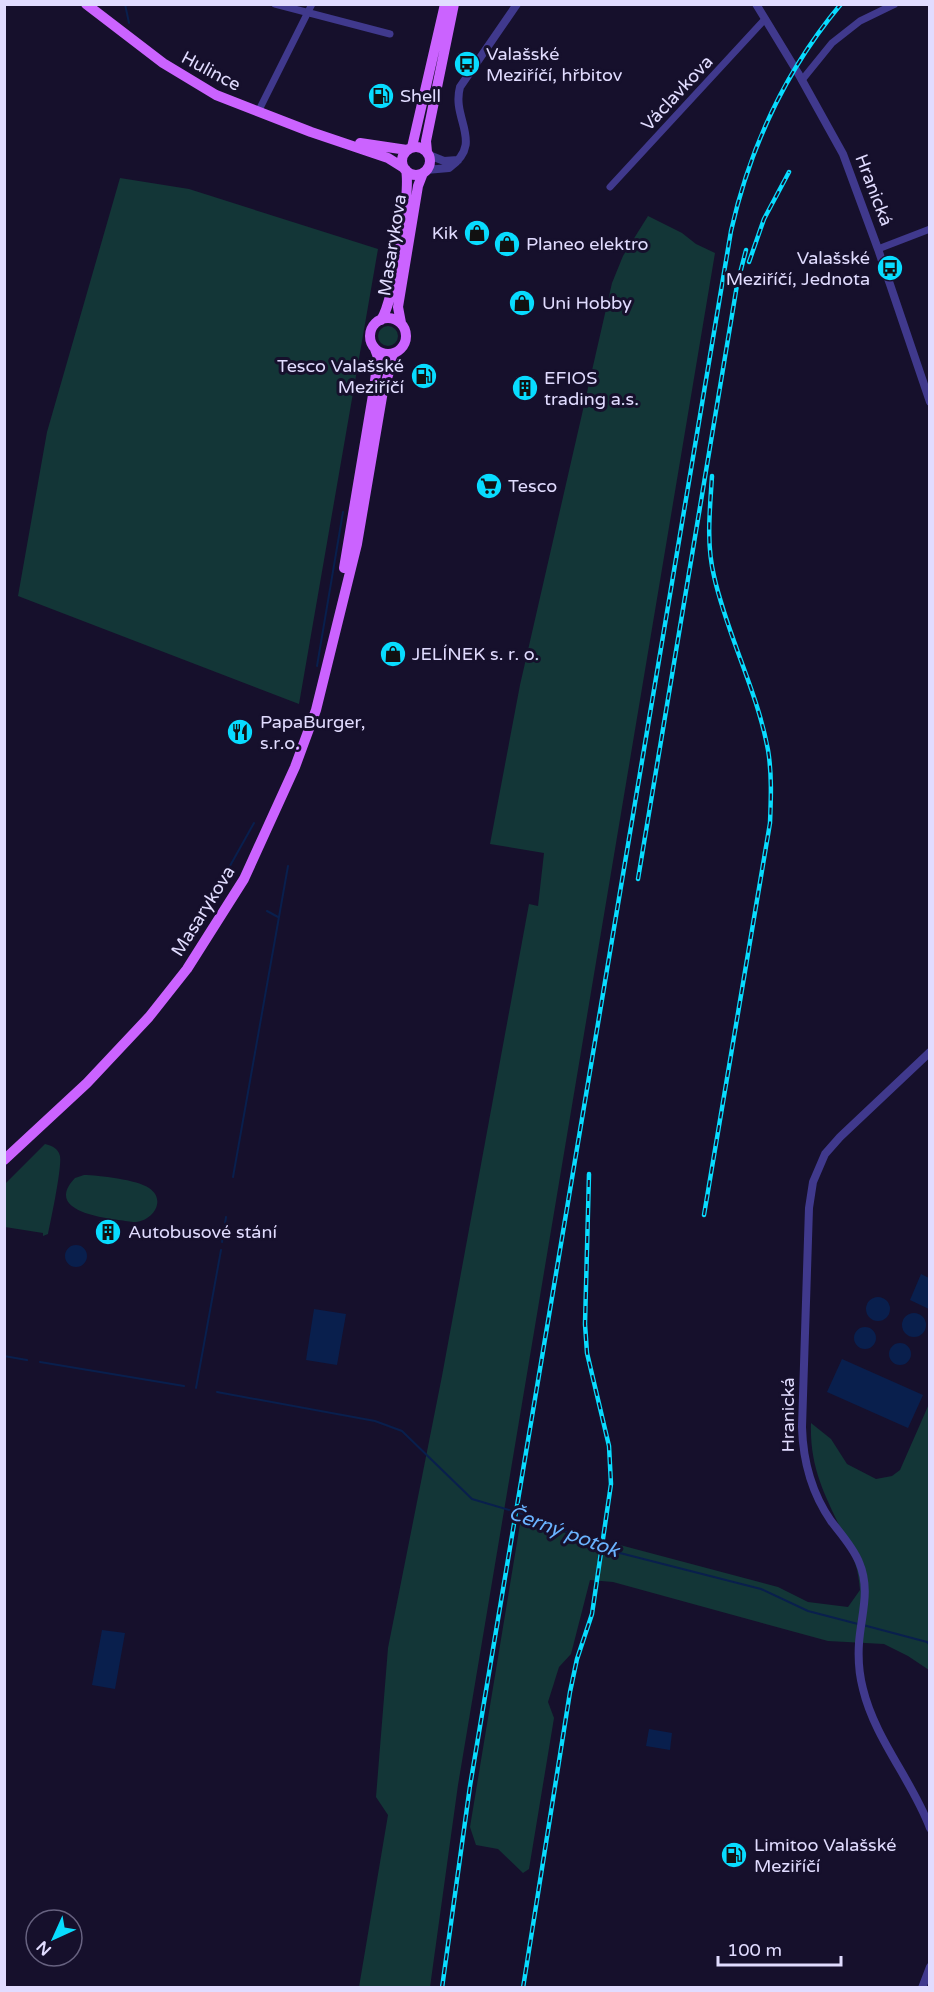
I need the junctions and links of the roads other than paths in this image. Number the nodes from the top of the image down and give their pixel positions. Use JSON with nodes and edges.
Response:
{"nodes":[{"id":1,"x":86,"y":4,"type":"edge"},
{"id":2,"x":275,"y":4,"type":"edge"},
{"id":3,"x":312,"y":4,"type":"edge"},
{"id":4,"x":445,"y":4,"type":"edge"},
{"id":5,"x":454,"y":4,"type":"edge"},
{"id":6,"x":518,"y":4,"type":"edge"},
{"id":7,"x":756,"y":4,"type":"edge"},
{"id":8,"x":895,"y":4,"type":"edge"},
{"id":9,"x":307,"y":14,"type":"junction"},
{"id":10,"x":765,"y":19,"type":"junction"},
{"id":11,"x":390,"y":34,"type":"dead end"},
{"id":12,"x":802,"y":80,"type":"junction"},
{"id":13,"x":258,"y":112,"type":"junction"},
{"id":14,"x":334,"y":139,"type":"junction"},
{"id":15,"x":410,"y":149,"type":"junction"},
{"id":16,"x":428,"y":154,"type":"junction"},
{"id":17,"x":458,"y":160,"type":"junction"},
{"id":18,"x":405,"y":169,"type":"junction"},
{"id":19,"x":425,"y":171,"type":"junction"},
{"id":20,"x":610,"y":187,"type":"dead end"},
{"id":21,"x":930,"y":229,"type":"edge"},
{"id":22,"x":878,"y":249,"type":"junction"},
{"id":23,"x":381,"y":320,"type":"junction"},
{"id":24,"x":401,"y":323,"type":"junction"},
{"id":25,"x":375,"y":349,"type":"junction"},
{"id":26,"x":395,"y":353,"type":"junction"},
{"id":27,"x":929,"y":401,"type":"edge"},
{"id":28,"x":336,"y":622,"type":"junction"},
{"id":29,"x":930,"y":1052,"type":"edge"},
{"id":30,"x":4,"y":1160,"type":"edge"},
{"id":31,"x":930,"y":1828,"type":"edge"},
{"id":32,"x":930,"y":1967,"type":"edge"},
{"id":33,"x":922,"y":1988,"type":"edge"}],
"edges":[{"from":1,"to":13,"type":"main road","name":"Hulince"},
{"from":2,"to":9,"type":"street"},
{"from":3,"to":9,"type":"street"},
{"from":4,"to":15,"type":"main road"},
{"from":5,"to":16,"type":"main road"},
{"from":6,"to":17,"type":"street"},
{"from":7,"to":10,"type":"street","name":"Hranická"},
{"from":8,"to":12,"type":"street"},
{"from":9,"to":11,"type":"street"},
{"from":9,"to":13,"type":"street"},
{"from":10,"to":12,"type":"street","name":"Hranická"},
{"from":10,"to":20,"type":"street","name":"Václavkova"},
{"from":12,"to":22,"type":"street","name":"Hranická"},
{"from":13,"to":14,"type":"main road","name":"Hulince"},
{"from":14,"to":15,"type":"main road","name":"Hulince"},
{"from":14,"to":18,"type":"main road","name":"Hulince"},
{"from":15,"to":16,"type":"main road"},
{"from":15,"to":18,"type":"main road"},
{"from":16,"to":17,"type":"street"},
{"from":16,"to":19,"type":"main road"},
{"from":17,"to":19,"type":"street"},
{"from":18,"to":19,"type":"main road"},
{"from":18,"to":23,"type":"main road","name":"Masarykova"},
{"from":19,"to":24,"type":"main road","name":"Masarykova"},
{"from":21,"to":22,"type":"street"},
{"from":22,"to":27,"type":"street","name":"Hranická"},
{"from":23,"to":24,"type":"main road","name":"Masarykova"},
{"from":23,"to":25,"type":"main road","name":"Masarykova"},
{"from":24,"to":26,"type":"main road","name":"Masarykova"},
{"from":25,"to":26,"type":"main road"},
{"from":25,"to":28,"type":"main road","name":"Masarykova"},
{"from":26,"to":28,"type":"main road","name":"Masarykova"},
{"from":28,"to":30,"type":"main road","name":"Masarykova"},
{"from":29,"to":31,"type":"street","name":"Hranická"},
{"from":32,"to":33,"type":"street"}]}
